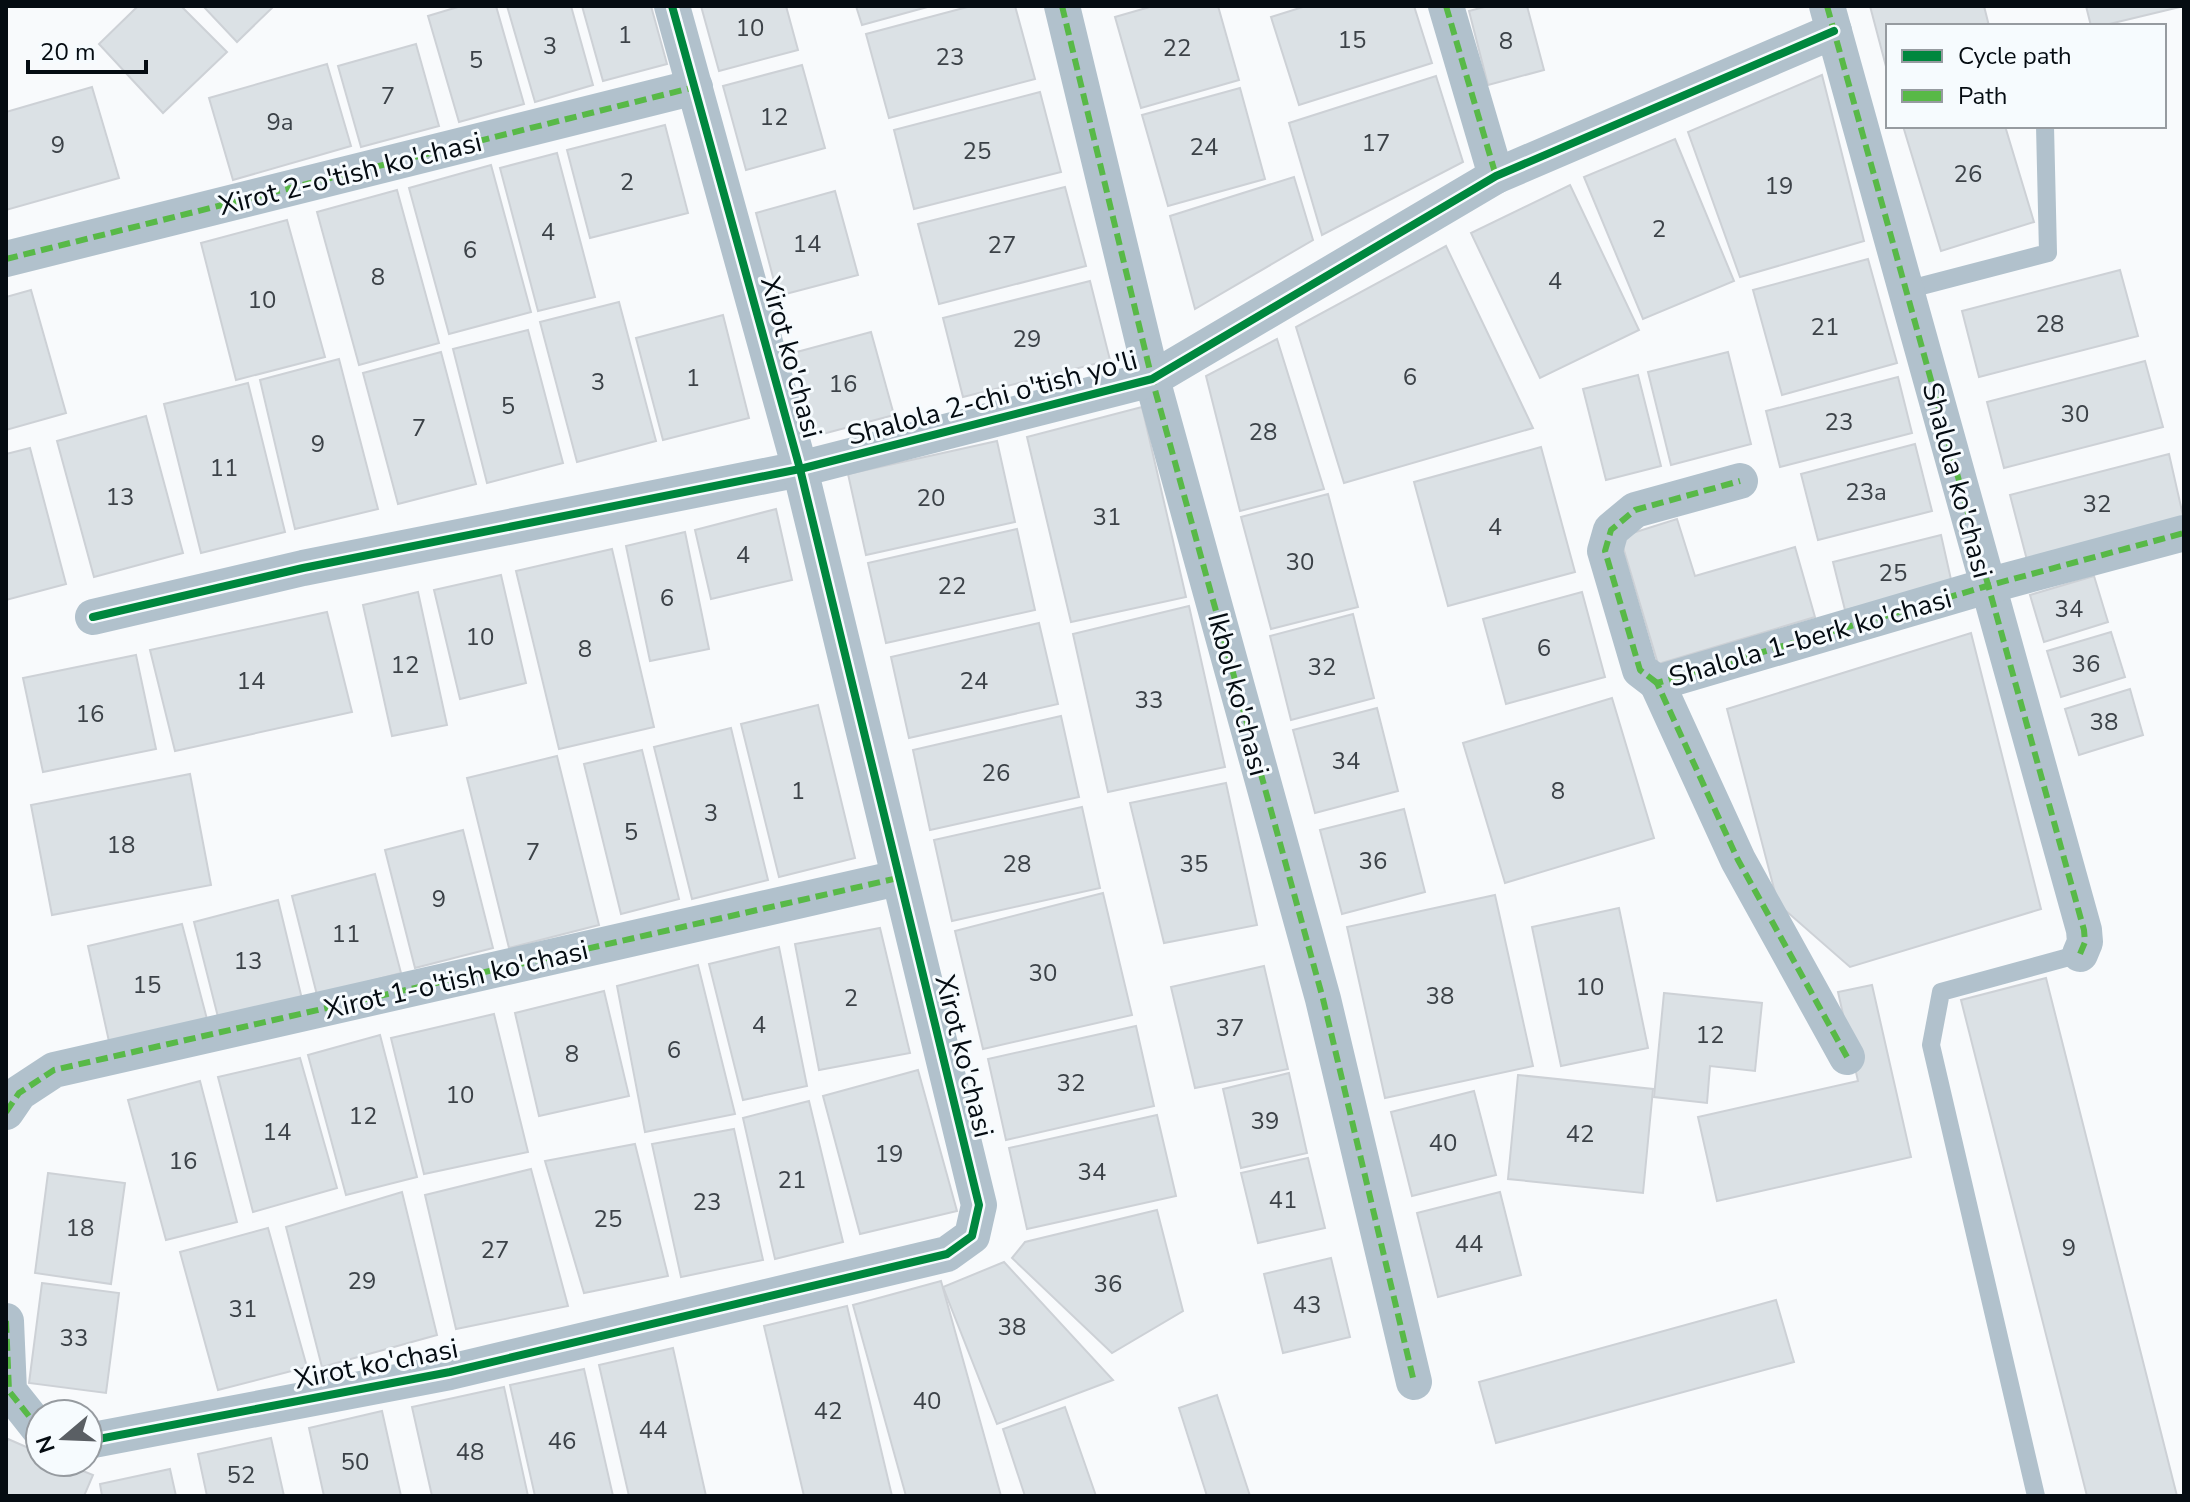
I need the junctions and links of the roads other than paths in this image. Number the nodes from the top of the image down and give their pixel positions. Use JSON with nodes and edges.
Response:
{"nodes":[{"id":1,"x":672,"y":6,"type":"edge"},
{"id":2,"x":1062,"y":6,"type":"edge"},
{"id":3,"x":1446,"y":6,"type":"edge"},
{"id":4,"x":1830,"y":18,"type":"edge"},
{"id":5,"x":695,"y":87,"type":"junction"},
{"id":6,"x":2045,"y":128,"type":"edge"},
{"id":7,"x":1496,"y":176,"type":"junction"},
{"id":8,"x":6,"y":259,"type":"edge"},
{"id":9,"x":1906,"y":290,"type":"junction"},
{"id":10,"x":1152,"y":379,"type":"junction"},
{"id":11,"x":800,"y":469,"type":"junction"},
{"id":12,"x":1740,"y":481,"type":"dead end"},
{"id":13,"x":2184,"y":533,"type":"edge"},
{"id":14,"x":1987,"y":586,"type":"junction"},
{"id":15,"x":93,"y":617,"type":"dead end"},
{"id":16,"x":1657,"y":683,"type":"junction"},
{"id":17,"x":898,"y":878,"type":"junction"},
{"id":18,"x":2080,"y":954,"type":"joint"},
{"id":19,"x":1847,"y":1057,"type":"dead end"},
{"id":20,"x":12,"y":1102,"type":"edge"},
{"id":21,"x":6,"y":1321,"type":"edge"},
{"id":22,"x":1414,"y":1382,"type":"dead end"},
{"id":23,"x":24,"y":1410,"type":"edge"},
{"id":24,"x":104,"y":1438,"type":"edge"},
{"id":25,"x":2036,"y":1496,"type":"edge"}],
"edges":[{"from":1,"to":5,"type":"street","name":"Xirot ko'chasi"},
{"from":2,"to":10,"type":"street","name":"Ikbol ko'chasi"},
{"from":3,"to":7,"type":"street"},
{"from":4,"to":7,"type":"street","name":"Shalola 2-chi o'tish yo'li"},
{"from":4,"to":9,"type":"street","name":"Shalola ko'chasi"},
{"from":5,"to":8,"type":"street","name":"Xirot 2-o'tish ko'chasi"},
{"from":5,"to":11,"type":"street","name":"Xirot ko'chasi"},
{"from":6,"to":9,"type":"lane"},
{"from":7,"to":10,"type":"street","name":"Shalola 2-chi o'tish yo'li"},
{"from":9,"to":14,"type":"street","name":"Shalola ko'chasi"},
{"from":10,"to":11,"type":"street","name":"Shalola 2-chi o'tish yo'li"},
{"from":10,"to":22,"type":"street","name":"Ikbol ko'chasi"},
{"from":11,"to":15,"type":"street","name":"Shalola 2-chi o'tish yo'li"},
{"from":11,"to":17,"type":"street","name":"Xirot ko'chasi"},
{"from":12,"to":16,"type":"street"},
{"from":13,"to":14,"type":"street","name":"Shalola 1-berk ko'chasi"},
{"from":14,"to":16,"type":"street","name":"Shalola 1-berk ko'chasi"},
{"from":14,"to":18,"type":"street","name":"Shalola ko'chasi"},
{"from":16,"to":19,"type":"street","name":"Shalola 1-berk ko'chasi"},
{"from":17,"to":20,"type":"street","name":"Xirot 1-o'tish ko'chasi"},
{"from":17,"to":24,"type":"street","name":"Xirot ko'chasi"},
{"from":18,"to":25,"type":"lane"},
{"from":21,"to":23,"type":"street"}]}
